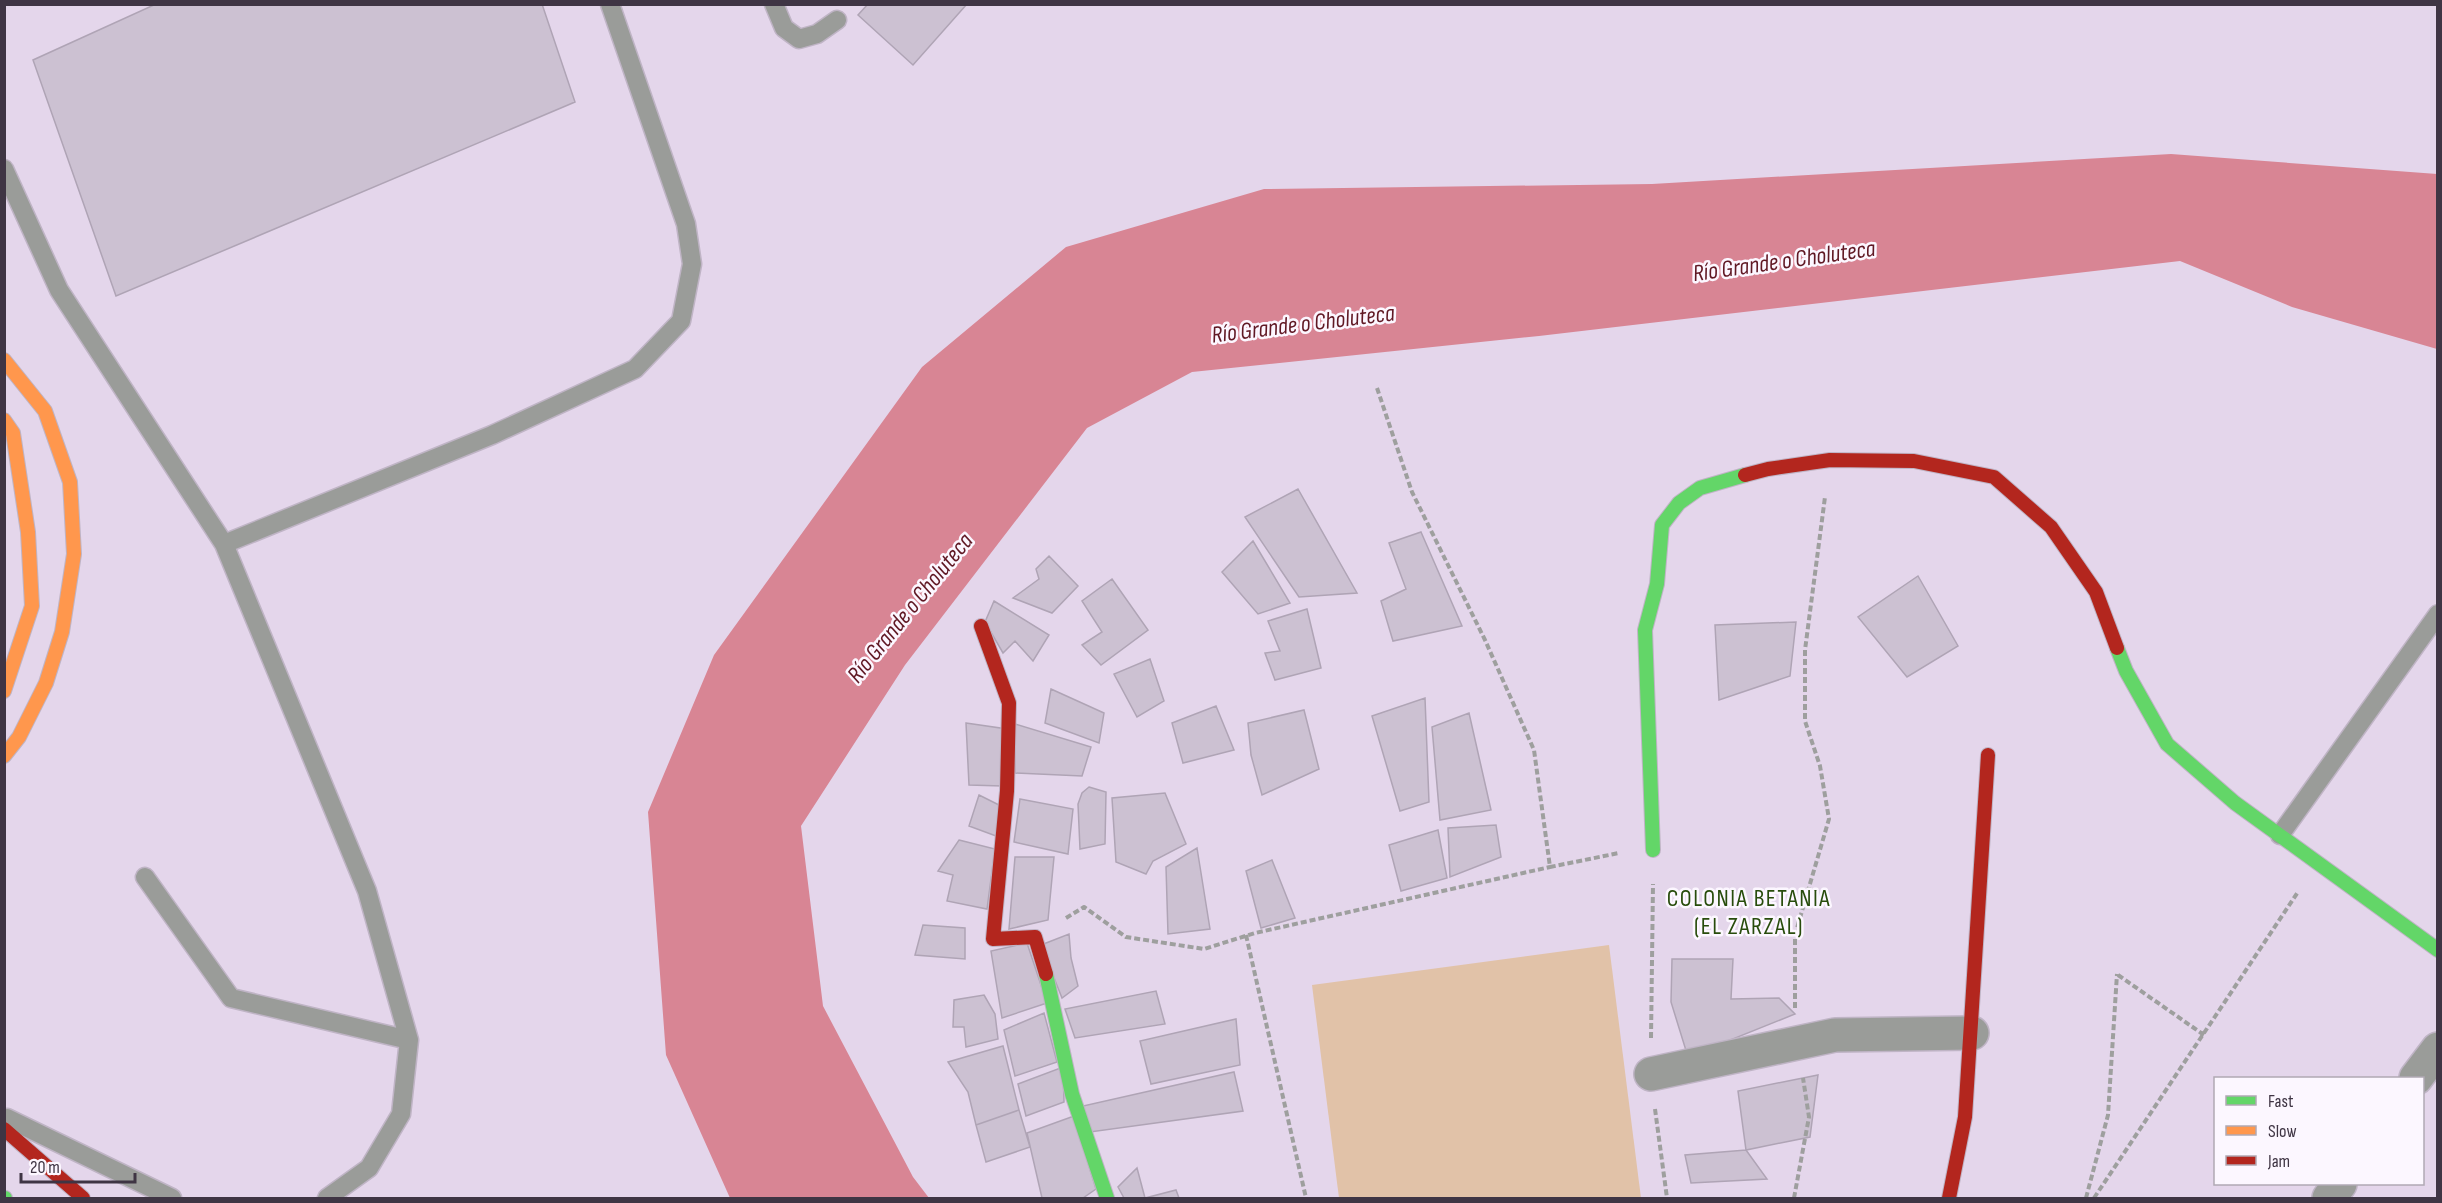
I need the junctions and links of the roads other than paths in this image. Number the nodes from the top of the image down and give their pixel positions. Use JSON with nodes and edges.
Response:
{"nodes":[{"id":1,"x":610,"y":4,"type":"edge"},
{"id":2,"x":774,"y":4,"type":"edge"},
{"id":3,"x":837,"y":20,"type":"dead end"},
{"id":4,"x":4,"y":169,"type":"edge"},
{"id":5,"x":4,"y":360,"type":"edge"},
{"id":6,"x":4,"y":420,"type":"edge"},
{"id":7,"x":224,"y":544,"type":"junction"},
{"id":8,"x":2438,"y":614,"type":"edge"},
{"id":9,"x":981,"y":626,"type":"dead end"},
{"id":10,"x":4,"y":691,"type":"edge"},
{"id":11,"x":4,"y":756,"type":"edge"},
{"id":12,"x":1988,"y":756,"type":"dead end"},
{"id":13,"x":2280,"y":835,"type":"junction"},
{"id":14,"x":1653,"y":850,"type":"road end"},
{"id":15,"x":145,"y":877,"type":"dead end"},
{"id":16,"x":2438,"y":950,"type":"edge"},
{"id":17,"x":1972,"y":1033,"type":"junction"},
{"id":18,"x":409,"y":1040,"type":"junction"},
{"id":19,"x":2438,"y":1049,"type":"edge"},
{"id":20,"x":1651,"y":1074,"type":"road end"},
{"id":21,"x":2417,"y":1077,"type":"edge"},
{"id":22,"x":4,"y":1117,"type":"edge"},
{"id":23,"x":4,"y":1129,"type":"edge"},
{"id":24,"x":2339,"y":1185,"type":"edge"},
{"id":25,"x":83,"y":1198,"type":"edge"},
{"id":26,"x":172,"y":1198,"type":"edge"},
{"id":27,"x":327,"y":1198,"type":"edge"},
{"id":28,"x":1107,"y":1198,"type":"edge"},
{"id":29,"x":1949,"y":1198,"type":"edge"},
{"id":30,"x":2329,"y":1198,"type":"edge"}],
"edges":[{"from":1,"to":7,"type":"lane"},
{"from":2,"to":3,"type":"lane"},
{"from":4,"to":7,"type":"lane"},
{"from":5,"to":11,"type":"main road"},
{"from":6,"to":10,"type":"main road"},
{"from":7,"to":18,"type":"lane"},
{"from":8,"to":13,"type":"lane"},
{"from":9,"to":28,"type":"main road"},
{"from":12,"to":17,"type":"main road"},
{"from":13,"to":14,"type":"main road"},
{"from":13,"to":16,"type":"main road"},
{"from":15,"to":18,"type":"lane"},
{"from":17,"to":20,"type":"street"},
{"from":17,"to":29,"type":"main road"},
{"from":18,"to":27,"type":"lane"},
{"from":19,"to":21,"type":"street"},
{"from":22,"to":26,"type":"lane"},
{"from":23,"to":25,"type":"main road"},
{"from":24,"to":30,"type":"street"}]}
